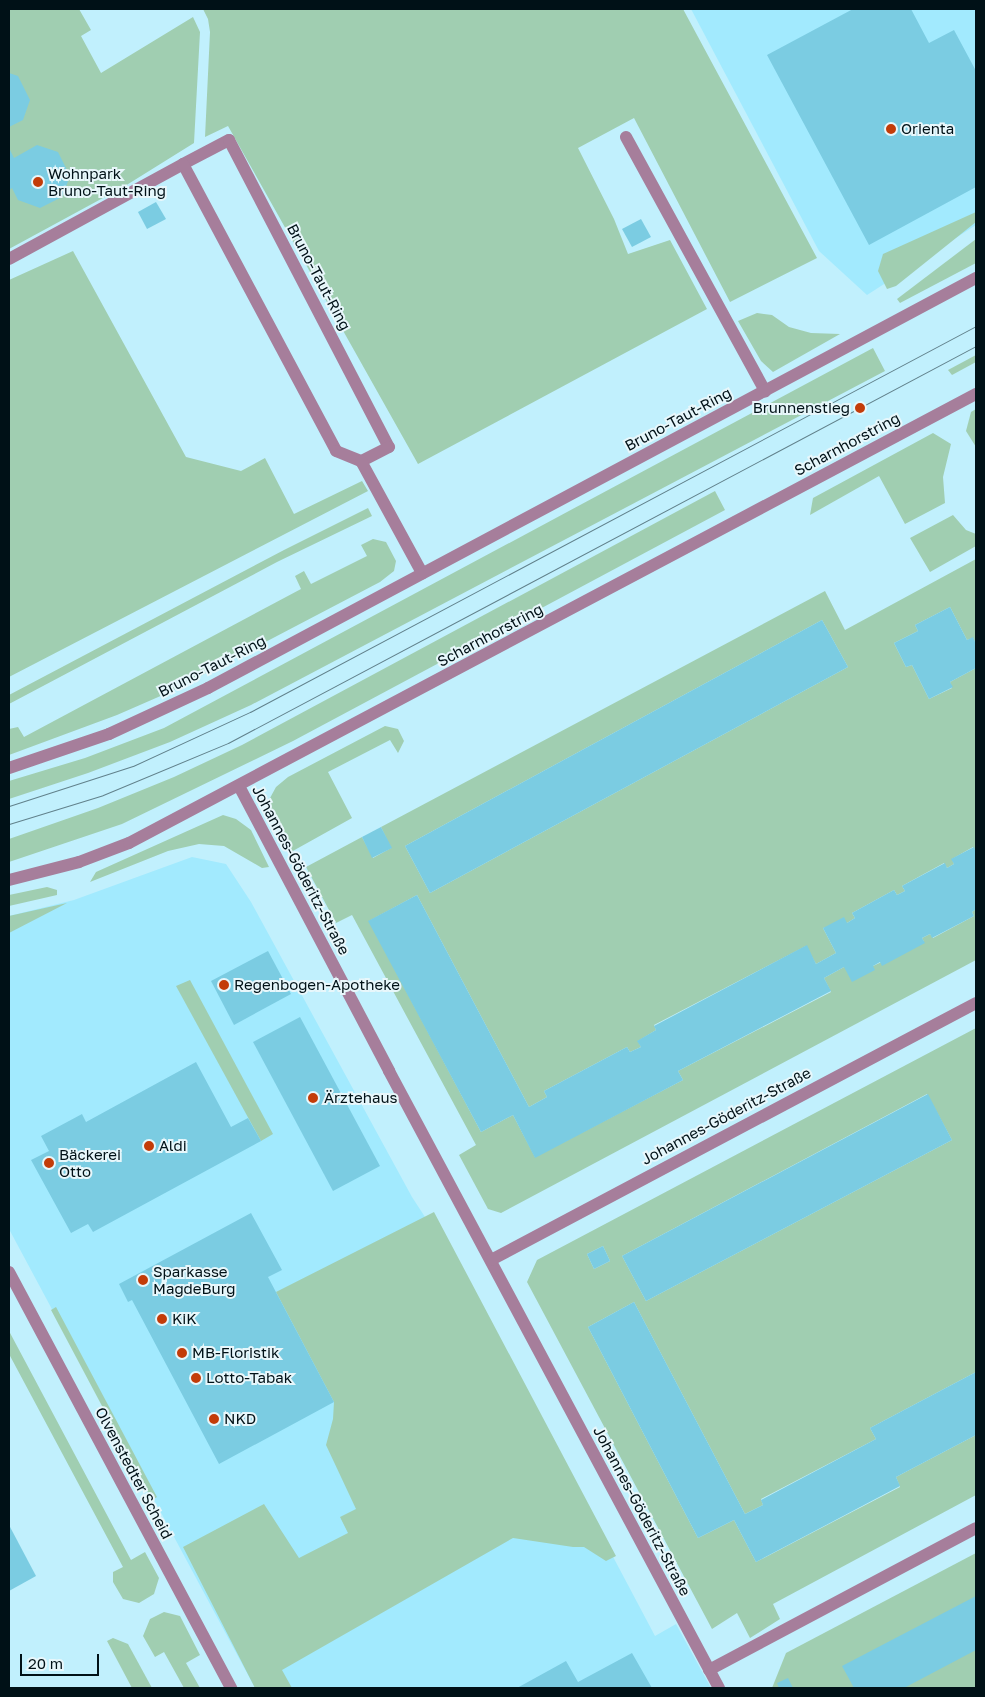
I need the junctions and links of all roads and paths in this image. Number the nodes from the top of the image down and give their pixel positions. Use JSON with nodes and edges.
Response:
{"nodes":[{"id":1,"x":626,"y":137,"type":"dead end"},
{"id":2,"x":183,"y":164,"type":"junction"},
{"id":3,"x":9,"y":259,"type":"edge"},
{"id":4,"x":976,"y":278,"type":"edge"},
{"id":5,"x":765,"y":391,"type":"junction"},
{"id":6,"x":976,"y":394,"type":"edge"},
{"id":7,"x":361,"y":461,"type":"junction"},
{"id":8,"x":422,"y":573,"type":"junction"},
{"id":9,"x":9,"y":768,"type":"edge"},
{"id":10,"x":239,"y":786,"type":"junction"},
{"id":11,"x":9,"y":880,"type":"edge"},
{"id":12,"x":976,"y":1003,"type":"edge"},
{"id":13,"x":491,"y":1260,"type":"junction"},
{"id":14,"x":9,"y":1272,"type":"edge"},
{"id":15,"x":976,"y":1528,"type":"edge"},
{"id":16,"x":709,"y":1670,"type":"junction"},
{"id":17,"x":231,"y":1688,"type":"edge"},
{"id":18,"x":719,"y":1688,"type":"edge"}],
"edges":[{"from":1,"to":5,"type":"street"},
{"from":2,"to":3,"type":"street","name":"Bruno-Taut-Ring"},
{"from":2,"to":7,"type":"street"},
{"from":2,"to":7,"type":"street","name":"Bruno-Taut-Ring"},
{"from":4,"to":5,"type":"street","name":"Bruno-Taut-Ring"},
{"from":5,"to":8,"type":"street","name":"Bruno-Taut-Ring"},
{"from":6,"to":10,"type":"street","name":"Scharnhorstring"},
{"from":7,"to":8,"type":"street"},
{"from":8,"to":9,"type":"street","name":"Bruno-Taut-Ring"},
{"from":10,"to":11,"type":"street","name":"Scharnhorstring"},
{"from":10,"to":13,"type":"street","name":"Johannes-Göderitz-Straße"},
{"from":12,"to":13,"type":"street","name":"Johannes-Göderitz-Straße"},
{"from":13,"to":16,"type":"street","name":"Johannes-Göderitz-Straße"},
{"from":14,"to":17,"type":"street","name":"Olvenstedter Scheid"},
{"from":15,"to":16,"type":"street"},
{"from":16,"to":18,"type":"street","name":"Johannes-Göderitz-Straße"}]}
